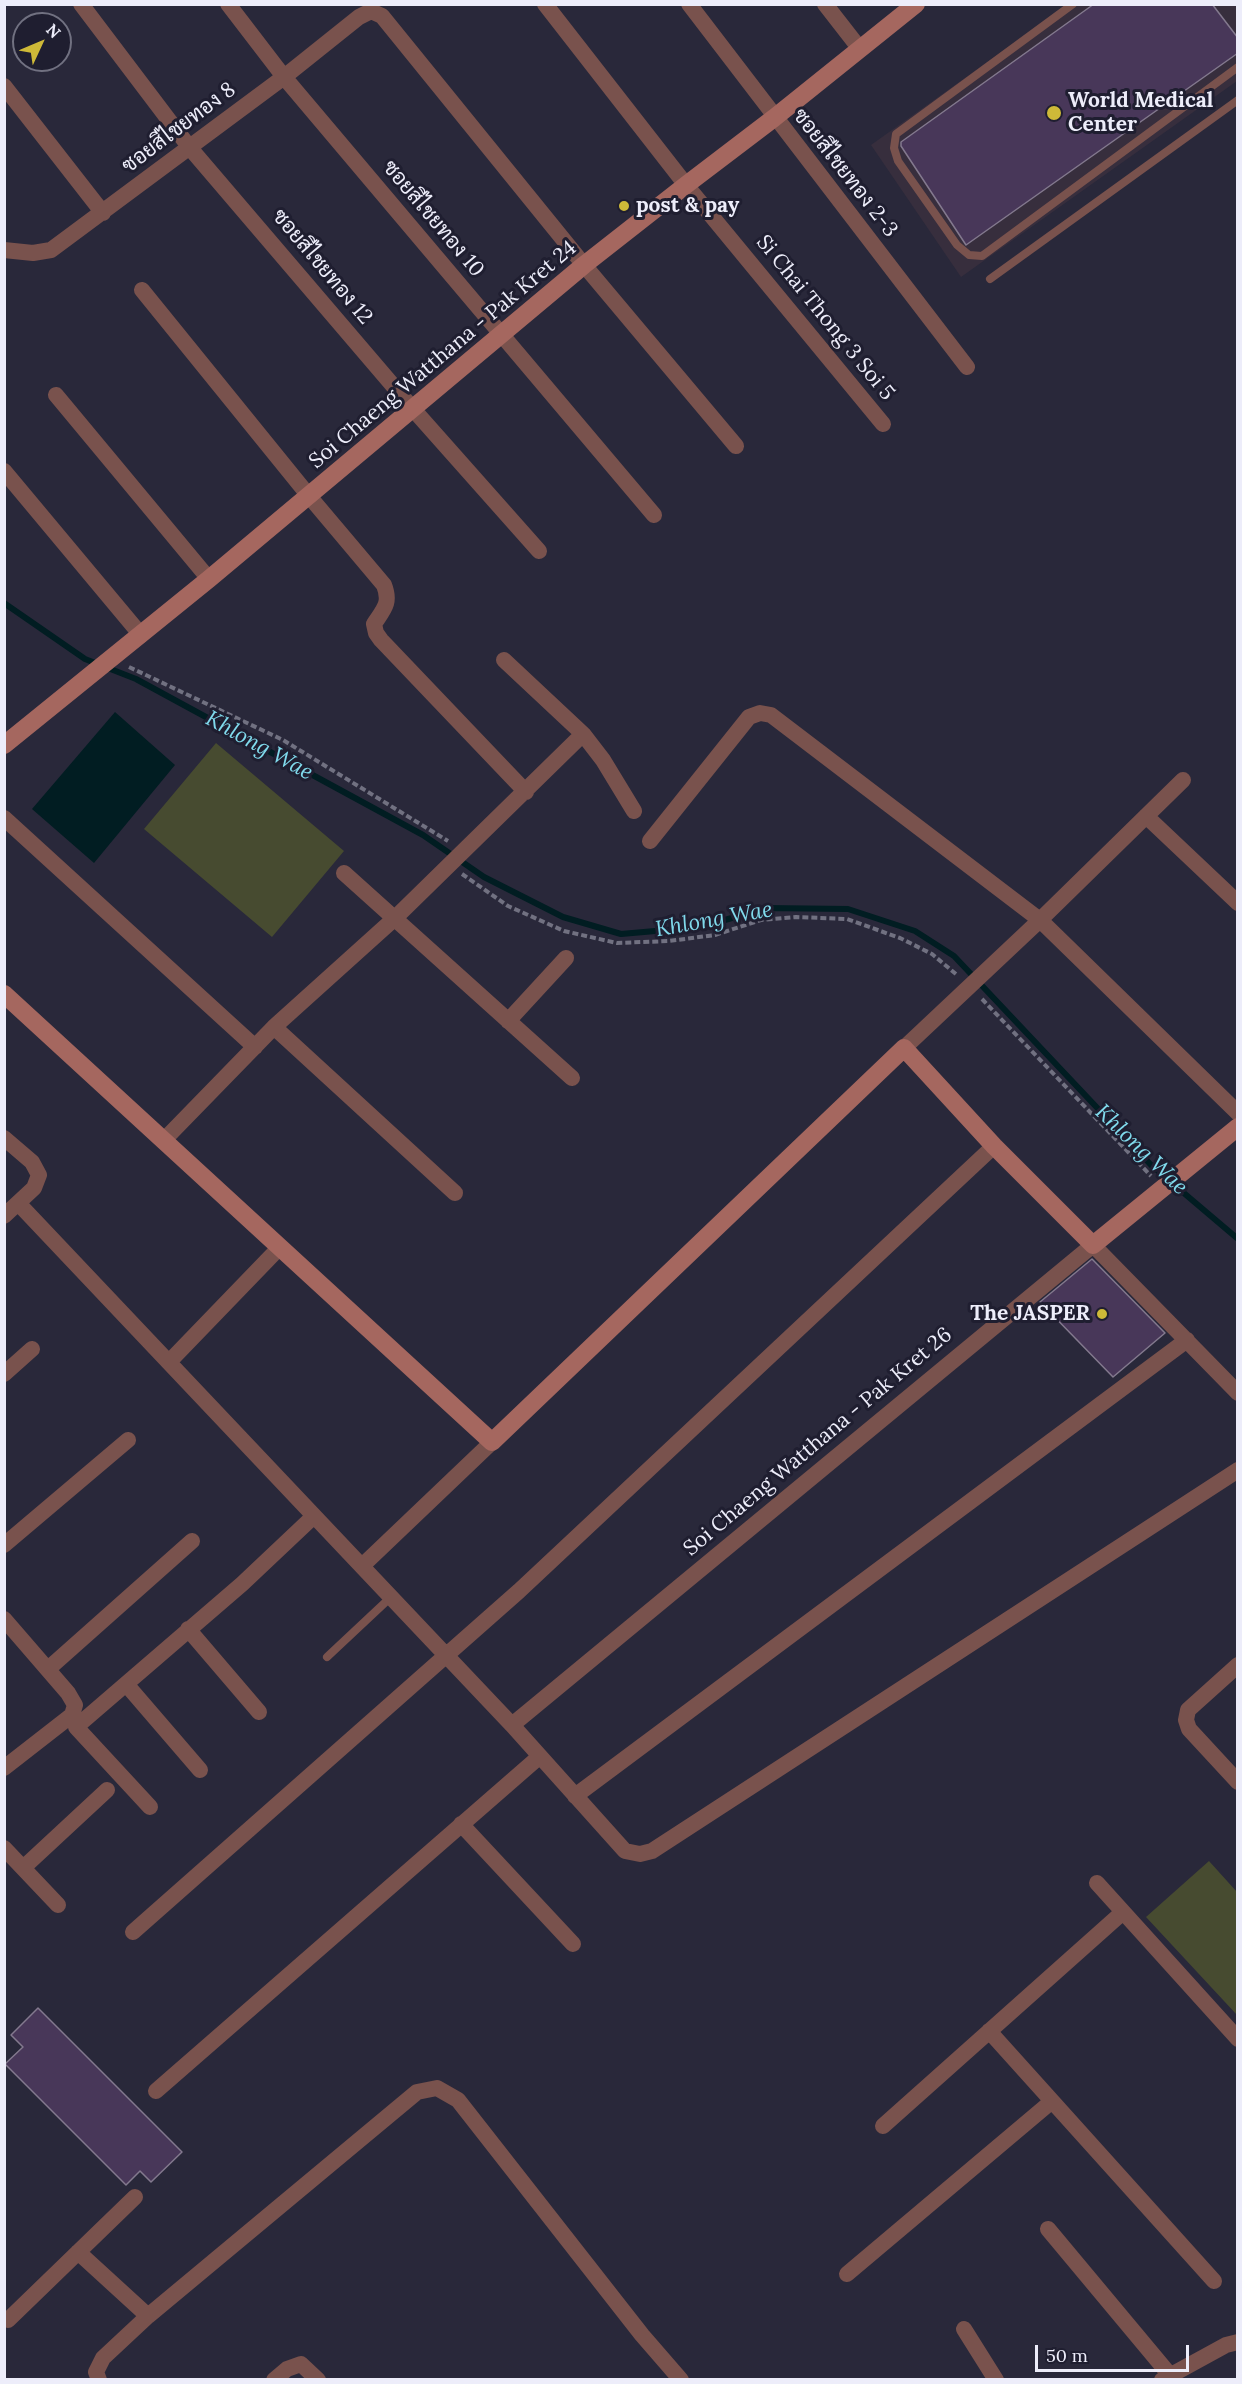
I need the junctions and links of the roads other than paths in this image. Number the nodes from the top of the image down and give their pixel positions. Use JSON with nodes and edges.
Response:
{"nodes":[{"id":1,"x":81,"y":4,"type":"edge"},
{"id":2,"x":228,"y":4,"type":"edge"},
{"id":3,"x":545,"y":4,"type":"edge"},
{"id":4,"x":689,"y":4,"type":"edge"},
{"id":5,"x":825,"y":4,"type":"edge"},
{"id":6,"x":916,"y":4,"type":"edge"},
{"id":7,"x":1073,"y":4,"type":"edge"},
{"id":8,"x":860,"y":49,"type":"junction"},
{"id":9,"x":1238,"y":67,"type":"edge"},
{"id":10,"x":284,"y":77,"type":"junction"},
{"id":11,"x":4,"y":86,"type":"edge"},
{"id":12,"x":1238,"y":100,"type":"edge"},
{"id":13,"x":774,"y":118,"type":"junction"},
{"id":14,"x":190,"y":148,"type":"junction"},
{"id":15,"x":686,"y":184,"type":"junction"},
{"id":16,"x":103,"y":213,"type":"junction"},
{"id":17,"x":4,"y":250,"type":"edge"},
{"id":18,"x":585,"y":265,"type":"junction"},
{"id":19,"x":990,"y":279,"type":"dead end"},
{"id":20,"x":142,"y":290,"type":"dead end"},
{"id":21,"x":501,"y":335,"type":"junction"},
{"id":22,"x":967,"y":367,"type":"dead end"},
{"id":23,"x":56,"y":395,"type":"dead end"},
{"id":24,"x":413,"y":409,"type":"junction"},
{"id":25,"x":883,"y":424,"type":"dead end"},
{"id":26,"x":736,"y":446,"type":"dead end"},
{"id":27,"x":4,"y":471,"type":"edge"},
{"id":28,"x":309,"y":496,"type":"junction"},
{"id":29,"x":654,"y":515,"type":"dead end"},
{"id":30,"x":539,"y":551,"type":"dead end"},
{"id":31,"x":209,"y":579,"type":"junction"},
{"id":32,"x":141,"y":635,"type":"junction"},
{"id":33,"x":504,"y":660,"type":"dead end"},
{"id":34,"x":584,"y":734,"type":"junction"},
{"id":35,"x":4,"y":745,"type":"edge"},
{"id":36,"x":1183,"y":780,"type":"dead end"},
{"id":37,"x":526,"y":792,"type":"junction"},
{"id":38,"x":634,"y":811,"type":"dead end"},
{"id":39,"x":1146,"y":816,"type":"junction"},
{"id":40,"x":4,"y":818,"type":"edge"},
{"id":41,"x":650,"y":841,"type":"dead end"},
{"id":42,"x":344,"y":873,"type":"dead end"},
{"id":43,"x":1238,"y":903,"type":"edge"},
{"id":44,"x":395,"y":918,"type":"junction"},
{"id":45,"x":1040,"y":920,"type":"junction"},
{"id":46,"x":566,"y":958,"type":"dead end"},
{"id":47,"x":4,"y":994,"type":"edge"},
{"id":48,"x":508,"y":1021,"type":"junction"},
{"id":49,"x":274,"y":1027,"type":"junction"},
{"id":50,"x":255,"y":1047,"type":"junction"},
{"id":51,"x":904,"y":1048,"type":"junction"},
{"id":52,"x":572,"y":1078,"type":"dead end"},
{"id":53,"x":1238,"y":1113,"type":"edge"},
{"id":54,"x":1238,"y":1127,"type":"edge"},
{"id":55,"x":4,"y":1138,"type":"edge"},
{"id":56,"x":164,"y":1140,"type":"junction"},
{"id":57,"x":994,"y":1146,"type":"junction"},
{"id":58,"x":455,"y":1193,"type":"dead end"},
{"id":59,"x":18,"y":1203,"type":"junction"},
{"id":60,"x":4,"y":1216,"type":"edge"},
{"id":61,"x":1093,"y":1245,"type":"junction"},
{"id":62,"x":280,"y":1247,"type":"junction"},
{"id":63,"x":1187,"y":1340,"type":"junction"},
{"id":64,"x":32,"y":1349,"type":"dead end"},
{"id":65,"x":169,"y":1362,"type":"junction"},
{"id":66,"x":4,"y":1374,"type":"edge"},
{"id":67,"x":1238,"y":1393,"type":"edge"},
{"id":68,"x":128,"y":1440,"type":"dead end"},
{"id":69,"x":492,"y":1442,"type":"junction"},
{"id":70,"x":1238,"y":1470,"type":"edge"},
{"id":71,"x":314,"y":1516,"type":"junction"},
{"id":72,"x":192,"y":1541,"type":"dead end"},
{"id":73,"x":4,"y":1545,"type":"edge"},
{"id":74,"x":362,"y":1566,"type":"junction"},
{"id":75,"x":391,"y":1597,"type":"junction"},
{"id":76,"x":4,"y":1619,"type":"edge"},
{"id":77,"x":188,"y":1629,"type":"junction"},
{"id":78,"x":445,"y":1654,"type":"junction"},
{"id":79,"x":327,"y":1657,"type":"dead end"},
{"id":80,"x":1238,"y":1665,"type":"edge"},
{"id":81,"x":48,"y":1670,"type":"junction"},
{"id":82,"x":126,"y":1684,"type":"junction"},
{"id":83,"x":259,"y":1712,"type":"dead end"},
{"id":84,"x":512,"y":1725,"type":"junction"},
{"id":85,"x":539,"y":1756,"type":"junction"},
{"id":86,"x":4,"y":1768,"type":"edge"},
{"id":87,"x":200,"y":1770,"type":"dead end"},
{"id":88,"x":1238,"y":1782,"type":"edge"},
{"id":89,"x":107,"y":1790,"type":"dead end"},
{"id":90,"x":575,"y":1796,"type":"junction"},
{"id":91,"x":150,"y":1807,"type":"dead end"},
{"id":92,"x":462,"y":1824,"type":"junction"},
{"id":93,"x":4,"y":1848,"type":"edge"},
{"id":94,"x":23,"y":1868,"type":"junction"},
{"id":95,"x":1097,"y":1883,"type":"dead end"},
{"id":96,"x":58,"y":1905,"type":"dead end"},
{"id":97,"x":1123,"y":1912,"type":"junction"},
{"id":98,"x":133,"y":1932,"type":"dead end"},
{"id":99,"x":573,"y":1944,"type":"dead end"},
{"id":100,"x":989,"y":2031,"type":"junction"},
{"id":101,"x":1238,"y":2039,"type":"edge"},
{"id":102,"x":156,"y":2091,"type":"dead end"},
{"id":103,"x":1052,"y":2102,"type":"junction"},
{"id":104,"x":883,"y":2126,"type":"dead end"},
{"id":105,"x":135,"y":2197,"type":"dead end"},
{"id":106,"x":1048,"y":2229,"type":"dead end"},
{"id":107,"x":78,"y":2252,"type":"junction"},
{"id":108,"x":847,"y":2274,"type":"dead end"},
{"id":109,"x":1214,"y":2281,"type":"dead end"},
{"id":110,"x":148,"y":2316,"type":"junction"},
{"id":111,"x":8,"y":2320,"type":"dead end"},
{"id":112,"x":964,"y":2328,"type":"dead end"},
{"id":113,"x":1238,"y":2329,"type":"edge"},
{"id":114,"x":1232,"y":2344,"type":"edge"},
{"id":115,"x":1166,"y":2377,"type":"edge"},
{"id":116,"x":99,"y":2379,"type":"edge"},
{"id":117,"x":274,"y":2379,"type":"edge"},
{"id":118,"x":318,"y":2379,"type":"edge"},
{"id":119,"x":681,"y":2379,"type":"edge"},
{"id":120,"x":996,"y":2379,"type":"edge"}],
"edges":[{"from":1,"to":14,"type":"street","name":"ซอยสีไชยทอง 12"},
{"from":2,"to":10,"type":"street","name":"ซอยสีไชยทอง 10"},
{"from":3,"to":15,"type":"street","name":"Si Chai Thong 3 Soi 5"},
{"from":4,"to":13,"type":"street","name":"ซอยสีไชยทอง 2-3"},
{"from":5,"to":8,"type":"street"},
{"from":6,"to":8,"type":"street","name":"Soi Chaeng Watthana - Pak Kret 24"},
{"from":7,"to":9,"type":"lane"},
{"from":8,"to":13,"type":"street","name":"Soi Chaeng Watthana - Pak Kret 24"},
{"from":10,"to":14,"type":"street","name":"ซอยสีไชยทอง 8"},
{"from":10,"to":18,"type":"street","name":"ซอยสีไชยทอง 8"},
{"from":10,"to":21,"type":"street","name":"ซอยสีไชยทอง 10"},
{"from":11,"to":16,"type":"street"},
{"from":12,"to":19,"type":"lane"},
{"from":13,"to":15,"type":"street","name":"Soi Chaeng Watthana - Pak Kret 24"},
{"from":13,"to":22,"type":"street","name":"ซอยสีไชยทอง 2-3"},
{"from":14,"to":16,"type":"street","name":"ซอยสีไชยทอง 8"},
{"from":14,"to":24,"type":"street","name":"ซอยสีไชยทอง 12"},
{"from":15,"to":18,"type":"street","name":"Soi Chaeng Watthana - Pak Kret 24"},
{"from":15,"to":25,"type":"street","name":"Si Chai Thong 3 Soi 5"},
{"from":16,"to":17,"type":"street","name":"ซอยสีไชยทอง 8"},
{"from":18,"to":21,"type":"street","name":"Soi Chaeng Watthana - Pak Kret 24"},
{"from":18,"to":26,"type":"street"},
{"from":20,"to":28,"type":"street"},
{"from":21,"to":24,"type":"street","name":"Soi Chaeng Watthana - Pak Kret 24"},
{"from":21,"to":29,"type":"street","name":"ซอยสีไชยทอง 10"},
{"from":23,"to":31,"type":"street"},
{"from":24,"to":28,"type":"street","name":"Soi Chaeng Watthana - Pak Kret 24"},
{"from":24,"to":30,"type":"street","name":"ซอยสีไชยทอง 12"},
{"from":27,"to":32,"type":"street"},
{"from":28,"to":31,"type":"street","name":"Soi Chaeng Watthana - Pak Kret 24"},
{"from":28,"to":37,"type":"street"},
{"from":31,"to":32,"type":"street","name":"Soi Chaeng Watthana - Pak Kret 24"},
{"from":32,"to":35,"type":"street","name":"Soi Chaeng Watthana - Pak Kret 24"},
{"from":33,"to":34,"type":"street"},
{"from":34,"to":37,"type":"street"},
{"from":34,"to":38,"type":"street"},
{"from":36,"to":39,"type":"street"},
{"from":37,"to":44,"type":"street"},
{"from":39,"to":43,"type":"street"},
{"from":39,"to":45,"type":"street"},
{"from":40,"to":50,"type":"street"},
{"from":41,"to":45,"type":"street"},
{"from":42,"to":44,"type":"street"},
{"from":44,"to":48,"type":"street"},
{"from":44,"to":49,"type":"street"},
{"from":45,"to":51,"type":"street"},
{"from":45,"to":53,"type":"street"},
{"from":46,"to":48,"type":"street"},
{"from":47,"to":56,"type":"street"},
{"from":48,"to":52,"type":"street"},
{"from":49,"to":50,"type":"street"},
{"from":49,"to":58,"type":"street"},
{"from":50,"to":56,"type":"street"},
{"from":51,"to":57,"type":"street"},
{"from":51,"to":69,"type":"street"},
{"from":54,"to":61,"type":"street","name":"Soi Chaeng Watthana - Pak Kret 26"},
{"from":55,"to":59,"type":"street"},
{"from":56,"to":62,"type":"street"},
{"from":57,"to":61,"type":"street"},
{"from":57,"to":78,"type":"street"},
{"from":59,"to":60,"type":"street"},
{"from":59,"to":65,"type":"street"},
{"from":61,"to":63,"type":"street"},
{"from":61,"to":84,"type":"street","name":"Soi Chaeng Watthana - Pak Kret 26"},
{"from":62,"to":65,"type":"street"},
{"from":62,"to":69,"type":"street"},
{"from":63,"to":67,"type":"street"},
{"from":63,"to":90,"type":"street"},
{"from":64,"to":66,"type":"street"},
{"from":65,"to":71,"type":"street"},
{"from":68,"to":73,"type":"street"},
{"from":69,"to":74,"type":"street"},
{"from":70,"to":90,"type":"street"},
{"from":71,"to":74,"type":"street"},
{"from":71,"to":77,"type":"street"},
{"from":72,"to":81,"type":"street"},
{"from":74,"to":75,"type":"street"},
{"from":75,"to":78,"type":"street"},
{"from":75,"to":79,"type":"lane"},
{"from":76,"to":81,"type":"street"},
{"from":77,"to":82,"type":"street"},
{"from":77,"to":83,"type":"street"},
{"from":78,"to":84,"type":"street"},
{"from":78,"to":98,"type":"street"},
{"from":80,"to":88,"type":"street"},
{"from":81,"to":86,"type":"street"},
{"from":82,"to":87,"type":"street"},
{"from":82,"to":91,"type":"street"},
{"from":84,"to":85,"type":"street"},
{"from":85,"to":90,"type":"street"},
{"from":85,"to":92,"type":"street"},
{"from":89,"to":94,"type":"street"},
{"from":92,"to":99,"type":"street"},
{"from":92,"to":102,"type":"street"},
{"from":93,"to":94,"type":"street"},
{"from":94,"to":96,"type":"street"},
{"from":95,"to":97,"type":"street"},
{"from":97,"to":100,"type":"street"},
{"from":97,"to":101,"type":"street"},
{"from":100,"to":103,"type":"street"},
{"from":100,"to":104,"type":"street"},
{"from":103,"to":108,"type":"street"},
{"from":103,"to":109,"type":"street"},
{"from":105,"to":107,"type":"street"},
{"from":106,"to":115,"type":"street"},
{"from":107,"to":110,"type":"street"},
{"from":107,"to":111,"type":"street"},
{"from":110,"to":116,"type":"street"},
{"from":110,"to":119,"type":"street"},
{"from":112,"to":120,"type":"street"},
{"from":113,"to":114,"type":"street"},
{"from":114,"to":115,"type":"street"},
{"from":117,"to":118,"type":"street"}]}
